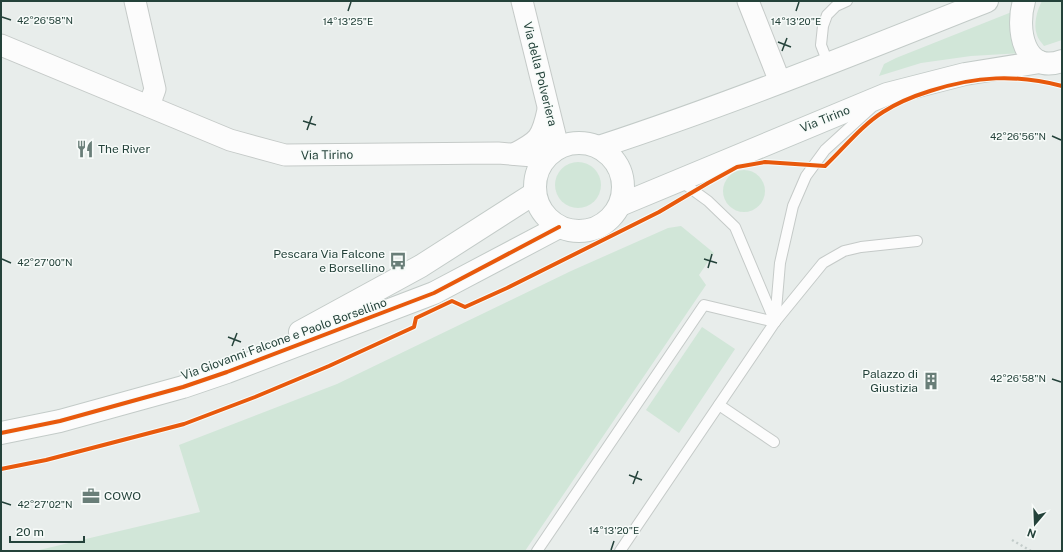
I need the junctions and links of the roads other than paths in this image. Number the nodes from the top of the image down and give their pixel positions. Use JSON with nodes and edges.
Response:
{"nodes":[{"id":1,"x":135,"y":1,"type":"edge"},
{"id":2,"x":522,"y":1,"type":"edge"},
{"id":3,"x":748,"y":1,"type":"edge"},
{"id":4,"x":847,"y":1,"type":"edge"},
{"id":5,"x":987,"y":1,"type":"edge"},
{"id":6,"x":1024,"y":1,"type":"edge"},
{"id":7,"x":1,"y":45,"type":"edge"},
{"id":8,"x":1055,"y":62,"type":"edge"},
{"id":9,"x":828,"y":63,"type":"junction"},
{"id":10,"x":780,"y":82,"type":"junction"},
{"id":11,"x":886,"y":95,"type":"junction"},
{"id":12,"x":149,"y":106,"type":"junction"},
{"id":13,"x":548,"y":107,"type":"junction"},
{"id":14,"x":599,"y":147,"type":"junction"},
{"id":15,"x":551,"y":152,"type":"junction"},
{"id":16,"x":514,"y":154,"type":"junction"},
{"id":17,"x":679,"y":180,"type":"junction"},
{"id":18,"x":535,"y":194,"type":"junction"},
{"id":19,"x":620,"y":205,"type":"junction"},
{"id":20,"x":559,"y":227,"type":"junction"},
{"id":21,"x":917,"y":241,"type":"dead end"},
{"id":22,"x":775,"y":322,"type":"junction"},
{"id":23,"x":227,"y":372,"type":"junction"},
{"id":24,"x":719,"y":406,"type":"junction"},
{"id":25,"x":1,"y":433,"type":"edge"},
{"id":26,"x":774,"y":442,"type":"dead end"},
{"id":27,"x":537,"y":551,"type":"edge"},
{"id":28,"x":620,"y":551,"type":"edge"}],
"edges":[{"from":1,"to":12,"type":"street"},
{"from":2,"to":13,"type":"street","name":"Via della Polveriera"},
{"from":3,"to":10,"type":"street"},
{"from":4,"to":9,"type":"lane"},
{"from":5,"to":9,"type":"street"},
{"from":6,"to":8,"type":"street"},
{"from":7,"to":12,"type":"street","name":"Via Tirino"},
{"from":8,"to":11,"type":"street","name":"Via Tirino"},
{"from":9,"to":10,"type":"street"},
{"from":10,"to":14,"type":"street"},
{"from":11,"to":17,"type":"street","name":"Via Tirino"},
{"from":11,"to":22,"type":"lane"},
{"from":12,"to":16,"type":"street","name":"Via Tirino"},
{"from":13,"to":15,"type":"street","name":"Via della Polveriera"},
{"from":13,"to":16,"type":"street"},
{"from":14,"to":15,"type":"street"},
{"from":14,"to":19,"type":"street"},
{"from":15,"to":16,"type":"street","name":"Via Tirino"},
{"from":15,"to":18,"type":"street"},
{"from":17,"to":19,"type":"street","name":"Via Tirino"},
{"from":17,"to":22,"type":"lane"},
{"from":18,"to":20,"type":"street"},
{"from":18,"to":23,"type":"street","name":"Via Giovanni Falcone e Paolo Borsellino"},
{"from":19,"to":20,"type":"street"},
{"from":20,"to":23,"type":"street","name":"Via Giovanni Falcone e Paolo Borsellino"},
{"from":21,"to":22,"type":"lane"},
{"from":22,"to":24,"type":"lane"},
{"from":22,"to":27,"type":"lane"},
{"from":23,"to":25,"type":"street","name":"Via Giovanni Falcone e Paolo Borsellino"},
{"from":24,"to":26,"type":"lane"},
{"from":24,"to":28,"type":"lane"}]}
